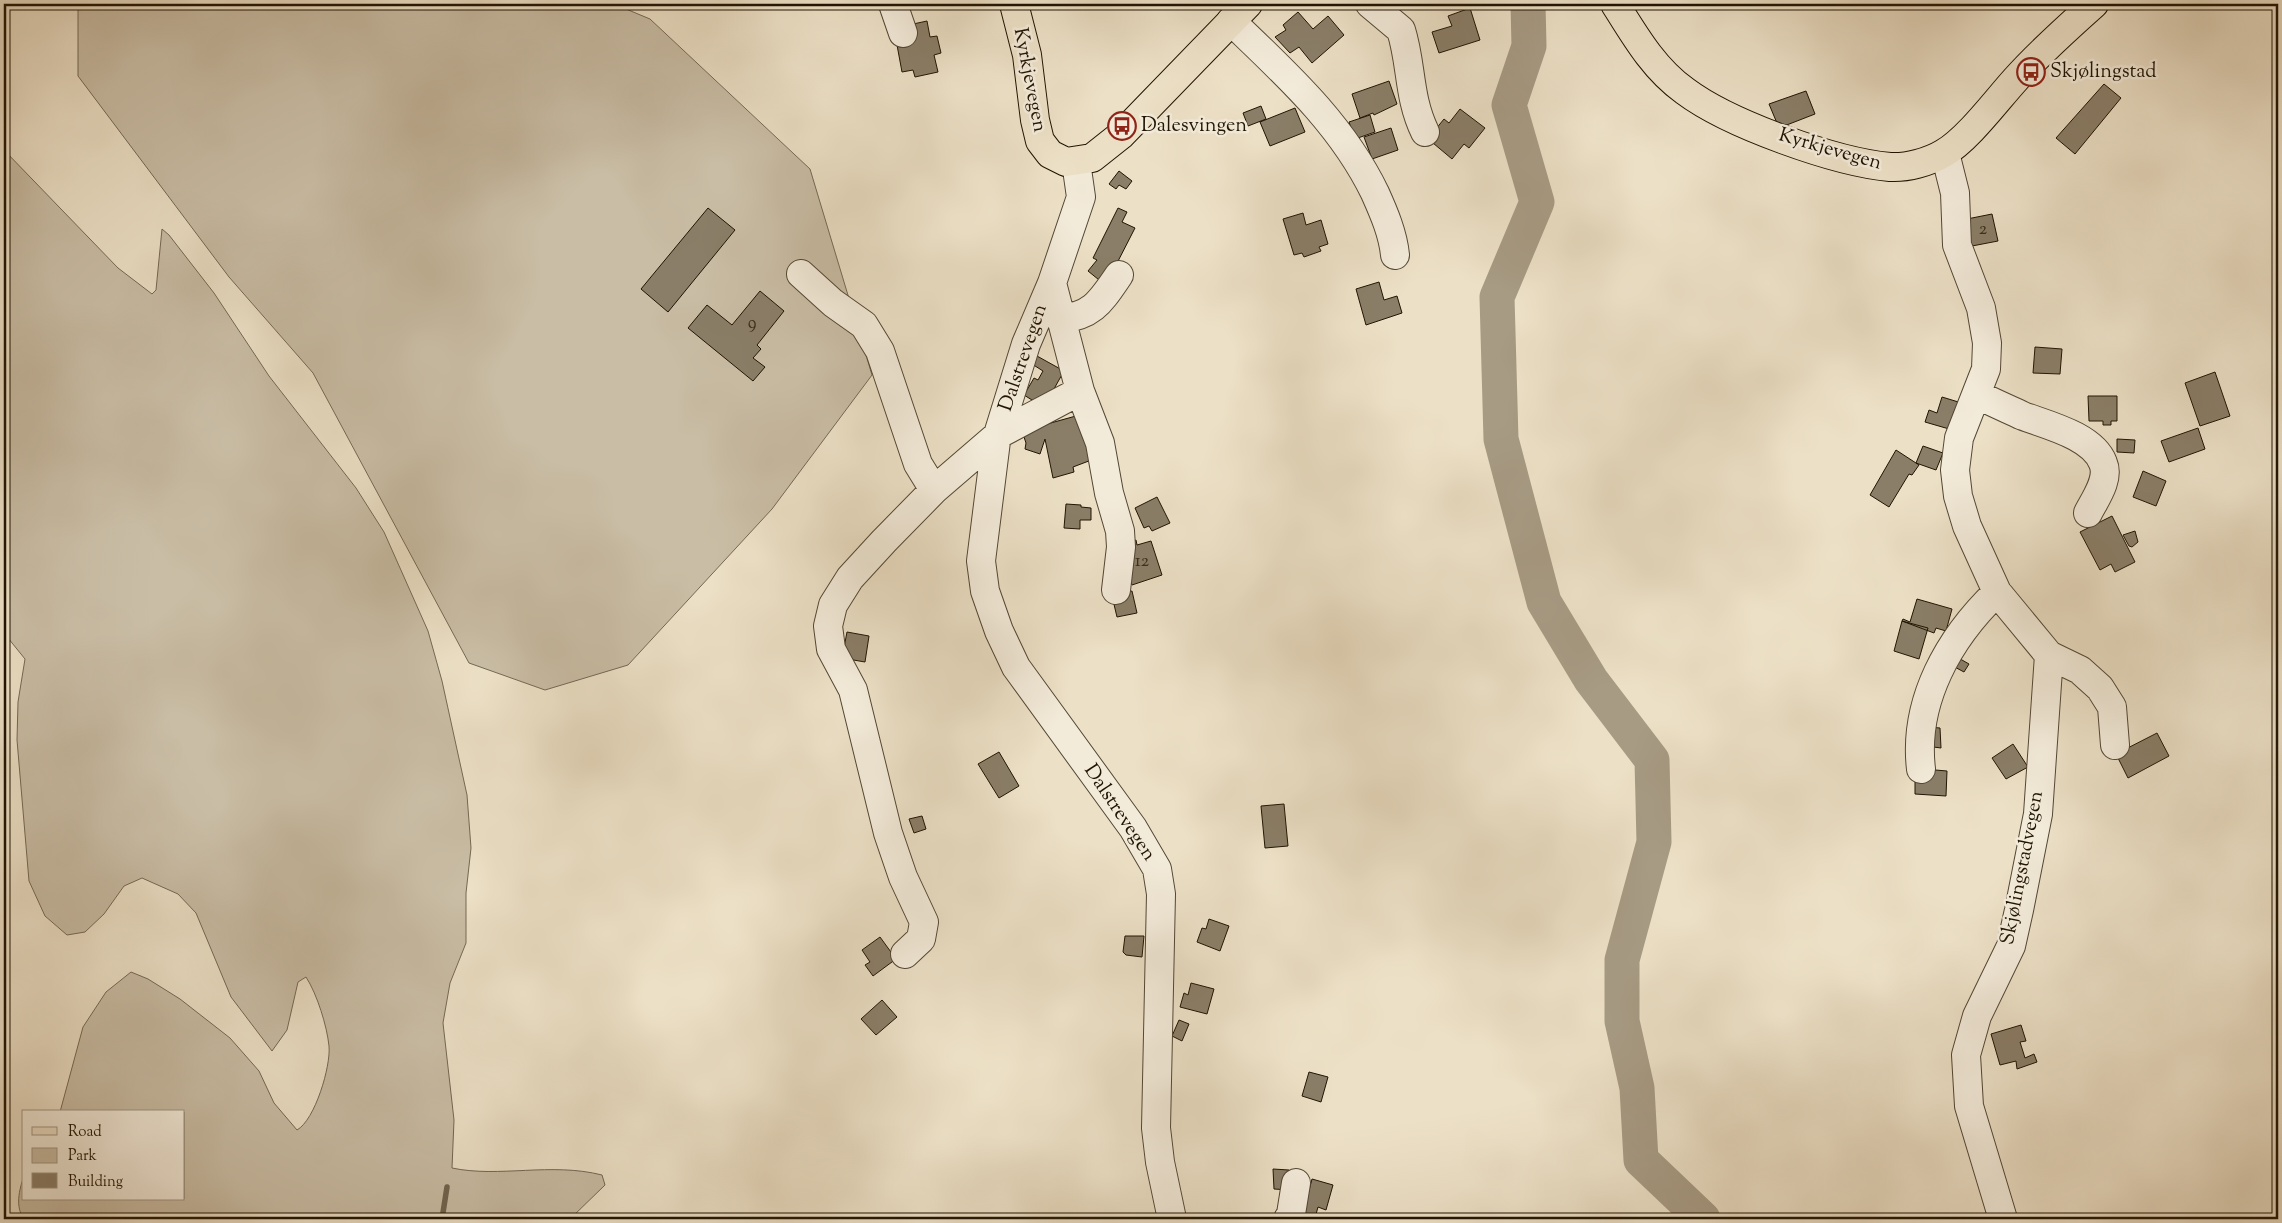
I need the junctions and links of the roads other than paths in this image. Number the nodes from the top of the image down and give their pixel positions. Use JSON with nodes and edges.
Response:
{"nodes":[{"id":1,"x":893,"y":4,"type":"edge"},
{"id":2,"x":1014,"y":4,"type":"edge"},
{"id":3,"x":1370,"y":4,"type":"edge"},
{"id":4,"x":1614,"y":4,"type":"edge"},
{"id":5,"x":2094,"y":4,"type":"edge"},
{"id":6,"x":1240,"y":12,"type":"edge"},
{"id":7,"x":903,"y":33,"type":"dead end"},
{"id":8,"x":1425,"y":132,"type":"dead end"},
{"id":9,"x":1944,"y":153,"type":"junction"},
{"id":10,"x":1076,"y":162,"type":"junction"},
{"id":11,"x":1395,"y":255,"type":"dead end"},
{"id":12,"x":801,"y":274,"type":"dead end"},
{"id":13,"x":1118,"y":275,"type":"dead end"},
{"id":14,"x":1052,"y":282,"type":"junction"},
{"id":15,"x":1060,"y":319,"type":"junction"},
{"id":16,"x":1080,"y":391,"type":"junction"},
{"id":17,"x":1978,"y":395,"type":"junction"},
{"id":18,"x":999,"y":434,"type":"junction"},
{"id":19,"x":934,"y":490,"type":"junction"},
{"id":20,"x":2088,"y":512,"type":"dead end"},
{"id":21,"x":1116,"y":590,"type":"dead end"},
{"id":22,"x":1997,"y":592,"type":"junction"},
{"id":23,"x":2049,"y":655,"type":"junction"},
{"id":24,"x":2115,"y":744,"type":"dead end"},
{"id":25,"x":1921,"y":769,"type":"dead end"},
{"id":26,"x":905,"y":954,"type":"dead end"},
{"id":27,"x":1296,"y":1182,"type":"dead end"},
{"id":28,"x":1172,"y":1219,"type":"edge"},
{"id":29,"x":1288,"y":1219,"type":"edge"},
{"id":30,"x":2003,"y":1219,"type":"edge"}],
"edges":[{"from":1,"to":7,"type":"street"},
{"from":2,"to":10,"type":"main road","name":"Kyrkjevegen"},
{"from":3,"to":8,"type":"street"},
{"from":4,"to":9,"type":"main road","name":"Kyrkjevegen"},
{"from":5,"to":9,"type":"main road","name":"Kyrkjevegen"},
{"from":6,"to":10,"type":"main road"},
{"from":6,"to":11,"type":"street"},
{"from":9,"to":17,"type":"street"},
{"from":10,"to":14,"type":"street","name":"Dalstrevegen"},
{"from":12,"to":19,"type":"street"},
{"from":13,"to":15,"type":"street"},
{"from":14,"to":15,"type":"street","name":"Dalstrevegen"},
{"from":14,"to":18,"type":"street","name":"Dalstrevegen"},
{"from":15,"to":16,"type":"street","name":"Dalstrevegen"},
{"from":16,"to":18,"type":"street","name":"Dalstrevegen"},
{"from":16,"to":21,"type":"street","name":"Dalstrevegen"},
{"from":17,"to":20,"type":"street"},
{"from":17,"to":22,"type":"street"},
{"from":18,"to":19,"type":"street","name":"Dalstrevegen"},
{"from":18,"to":28,"type":"street","name":"Dalstrevegen"},
{"from":19,"to":26,"type":"street","name":"Dalstrevegen"},
{"from":22,"to":23,"type":"street"},
{"from":22,"to":25,"type":"street"},
{"from":23,"to":24,"type":"street"},
{"from":23,"to":30,"type":"street","name":"Skjølingstadvegen"},
{"from":27,"to":29,"type":"street"}]}
